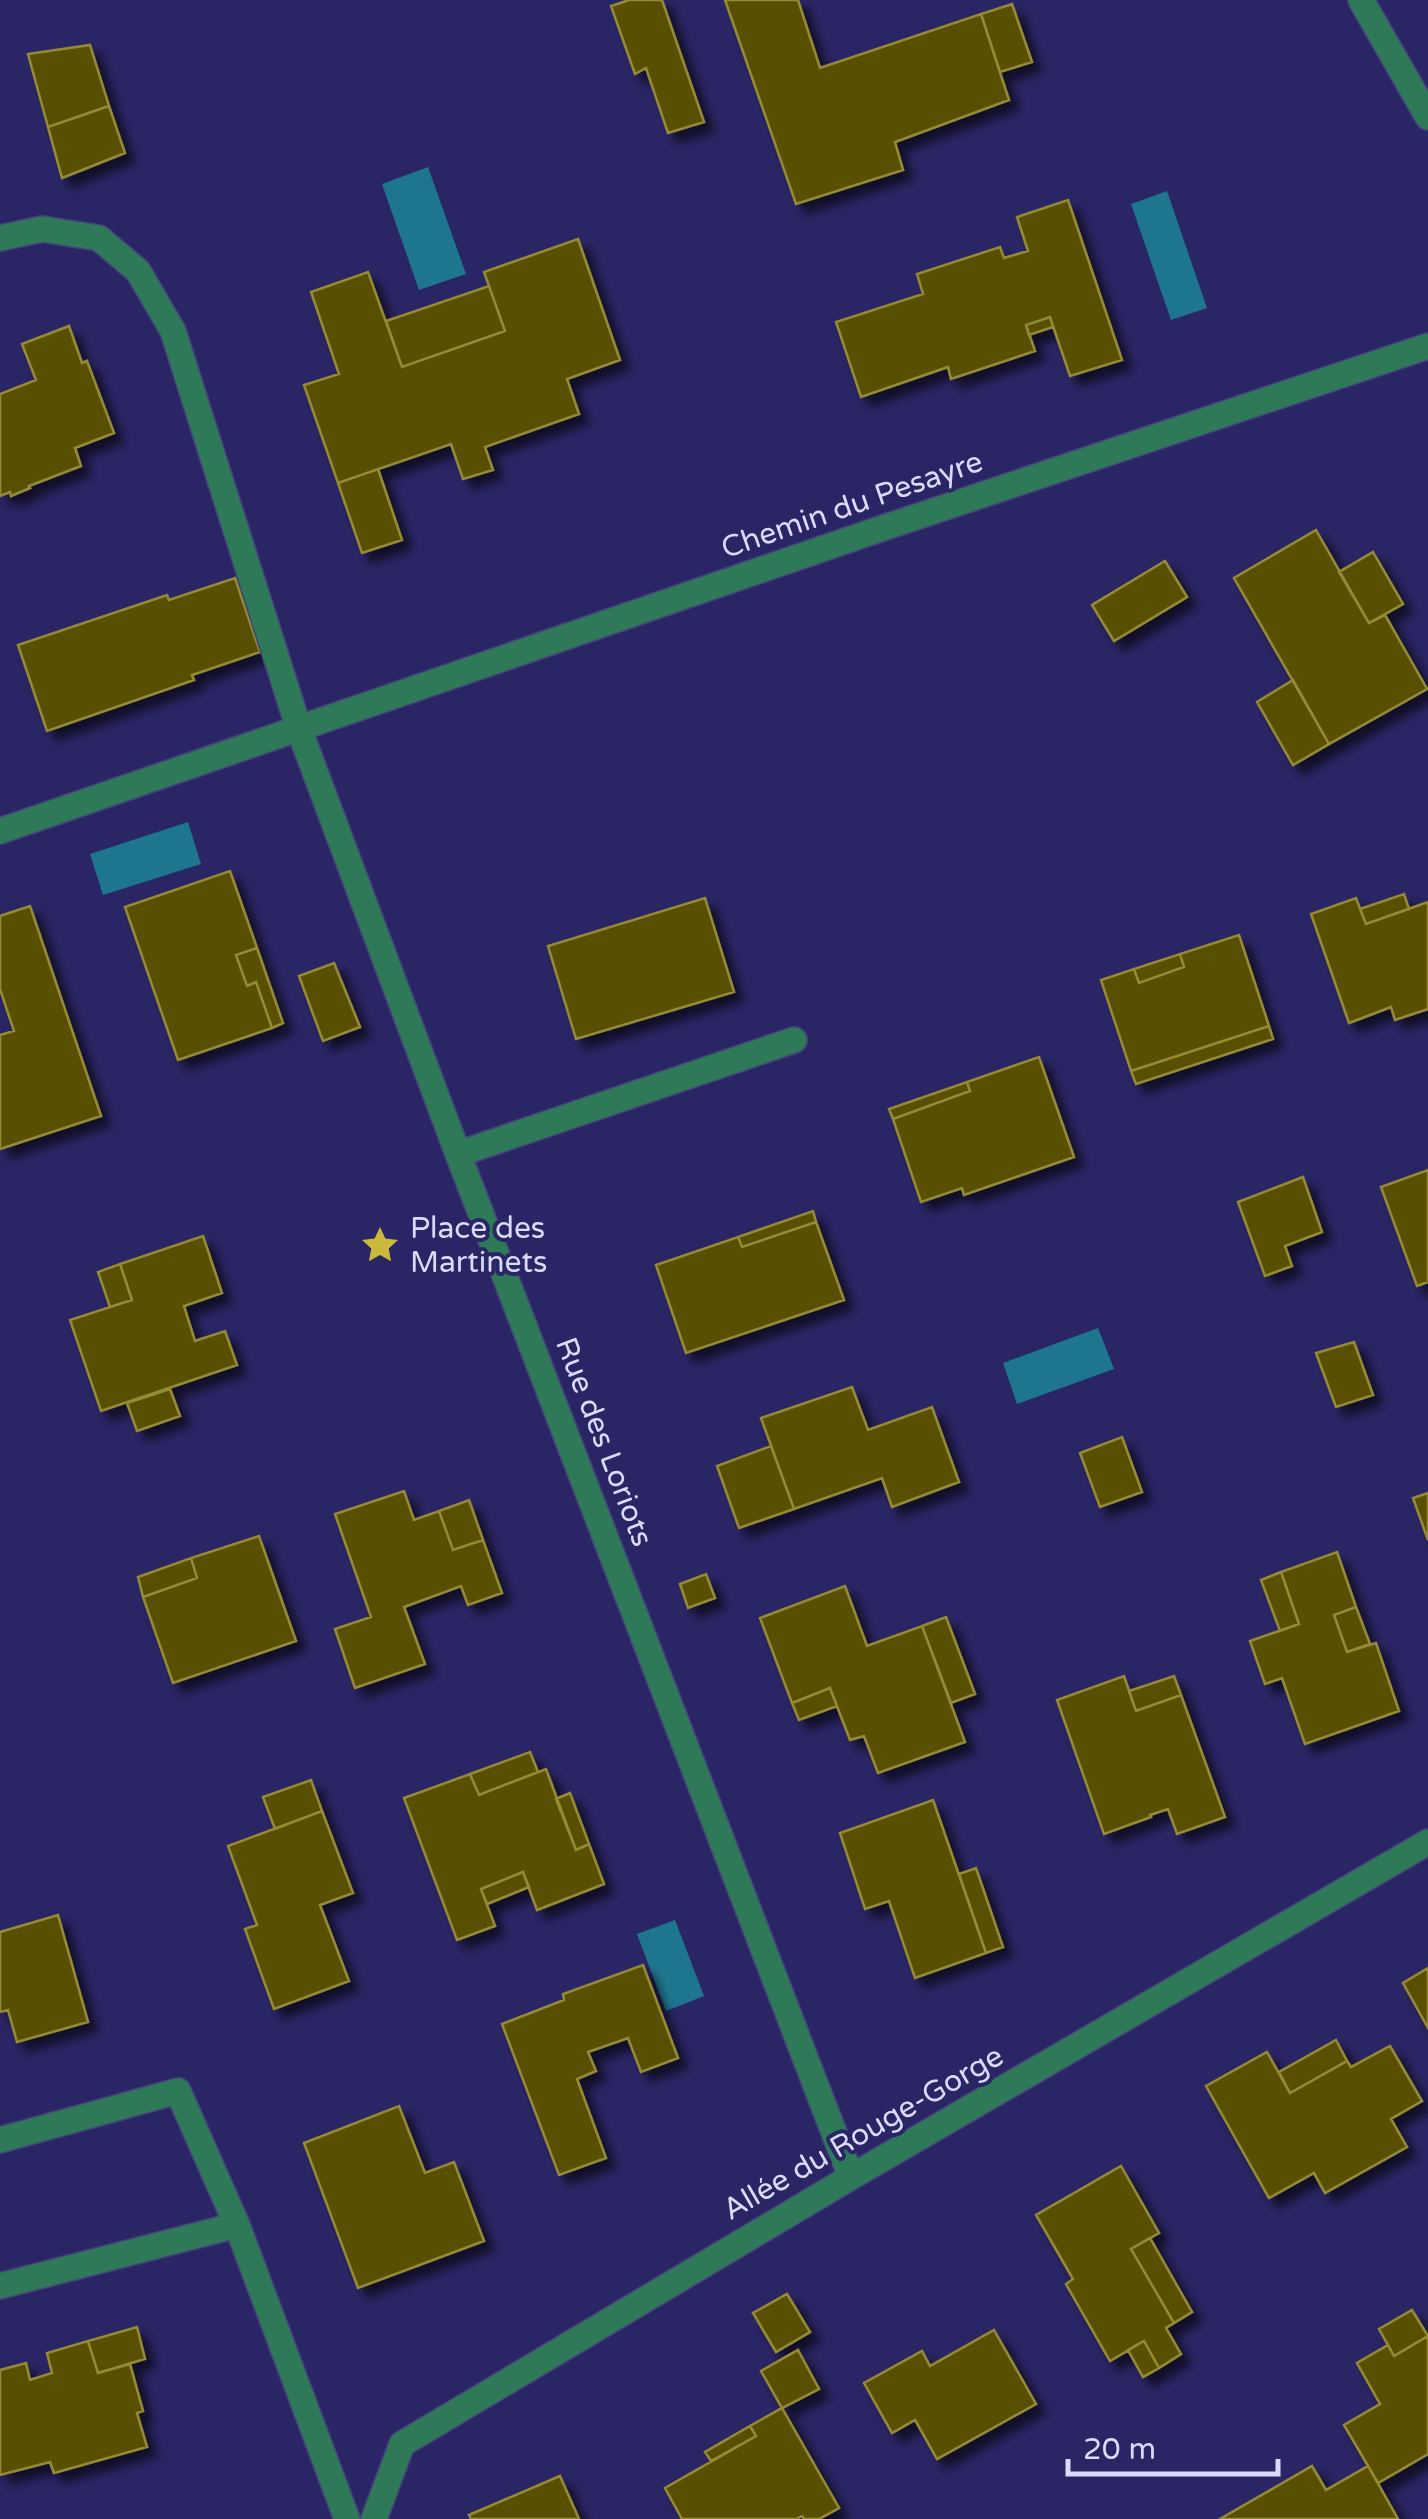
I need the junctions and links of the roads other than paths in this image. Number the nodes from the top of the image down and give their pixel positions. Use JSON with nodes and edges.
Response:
{"nodes":[{"id":1,"x":1361,"y":0,"type":"edge"},
{"id":2,"x":1428,"y":118,"type":"edge"},
{"id":3,"x":0,"y":238,"type":"edge"},
{"id":4,"x":1428,"y":346,"type":"edge"},
{"id":5,"x":298,"y":729,"type":"junction"},
{"id":6,"x":0,"y":831,"type":"edge"},
{"id":7,"x":794,"y":1040,"type":"dead end"},
{"id":8,"x":458,"y":1154,"type":"junction"},
{"id":9,"x":1428,"y":1842,"type":"edge"},
{"id":10,"x":0,"y":2140,"type":"edge"},
{"id":11,"x":851,"y":2177,"type":"junction"},
{"id":12,"x":237,"y":2225,"type":"junction"},
{"id":13,"x":0,"y":2286,"type":"edge"},
{"id":14,"x":347,"y":2519,"type":"edge"},
{"id":15,"x":374,"y":2519,"type":"edge"}],
"edges":[{"from":1,"to":2,"type":"street"},
{"from":3,"to":5,"type":"street"},
{"from":4,"to":5,"type":"street","name":"Chemin du Pesayre"},
{"from":5,"to":6,"type":"street","name":"Chemin du Pesayre"},
{"from":5,"to":8,"type":"street","name":"Rue des Loriots"},
{"from":7,"to":8,"type":"street"},
{"from":8,"to":11,"type":"street","name":"Rue des Loriots"},
{"from":9,"to":11,"type":"street","name":"Allée du Rouge-Gorge"},
{"from":10,"to":12,"type":"street"},
{"from":11,"to":15,"type":"street","name":"Allée du Rouge-Gorge"},
{"from":12,"to":13,"type":"street"},
{"from":12,"to":14,"type":"street"}]}
